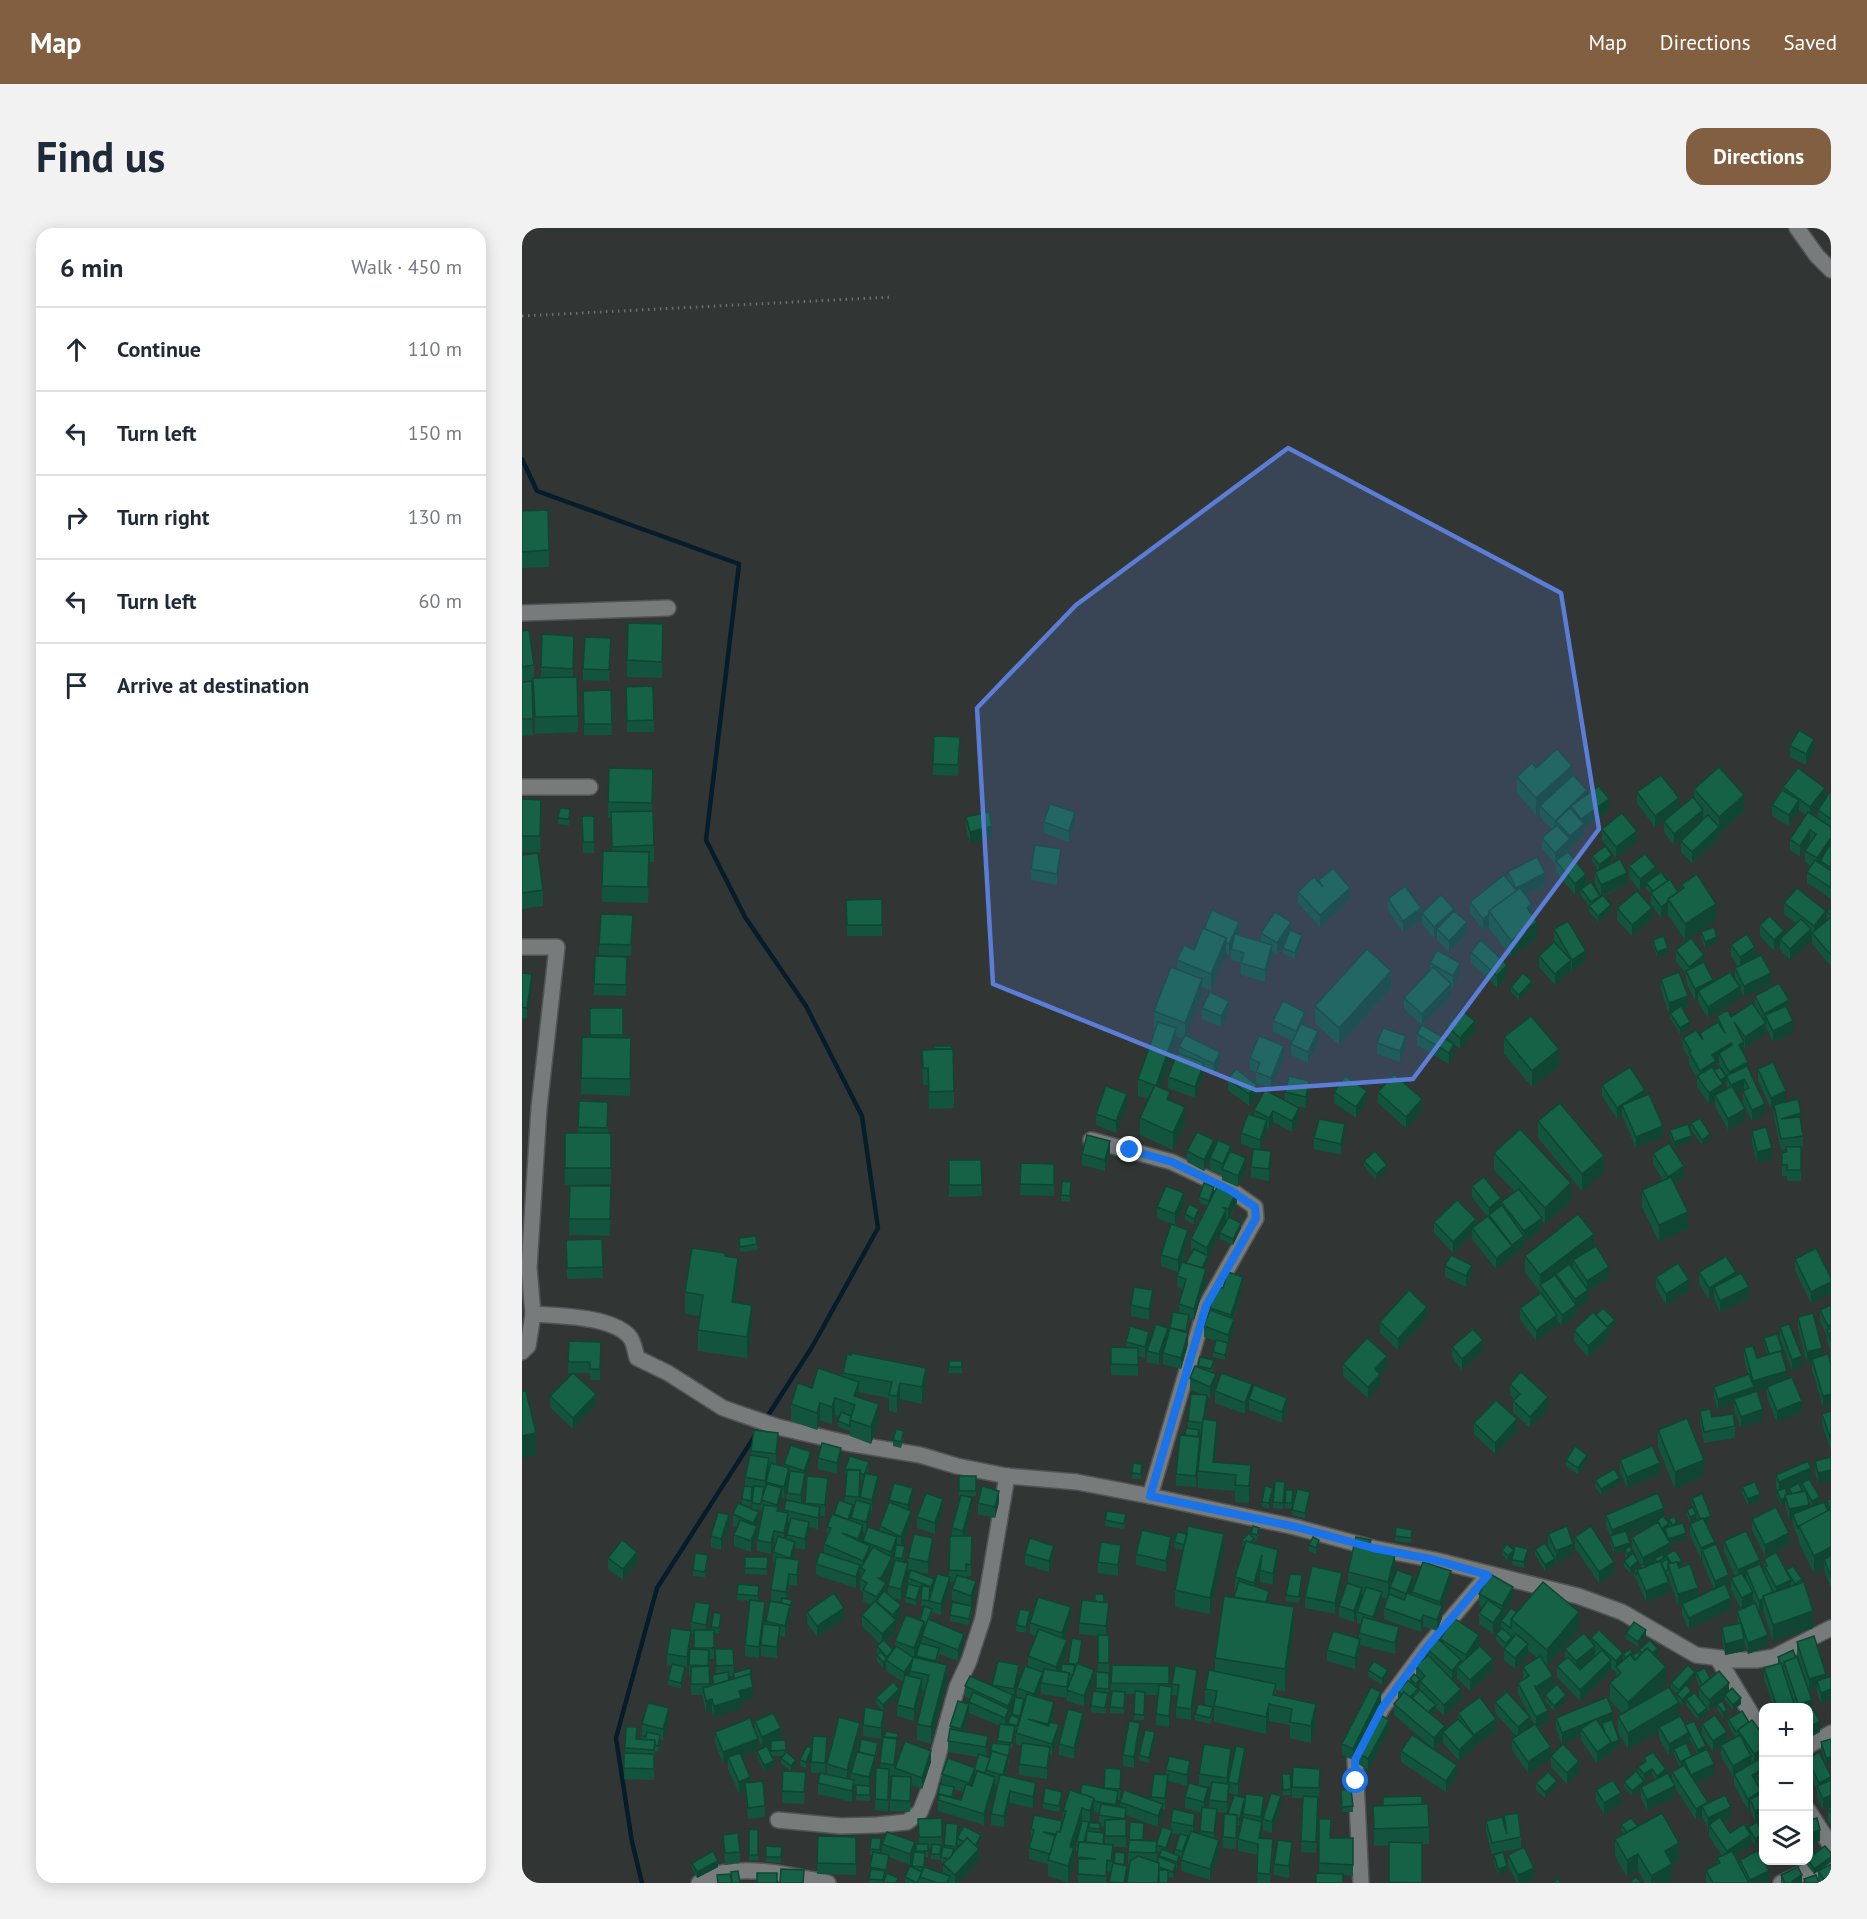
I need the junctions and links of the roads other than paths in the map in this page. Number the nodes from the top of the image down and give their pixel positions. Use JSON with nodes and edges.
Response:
{"nodes":[{"id":1,"x":1797,"y":228,"type":"edge"},
{"id":2,"x":1831,"y":270,"type":"edge"},
{"id":3,"x":668,"y":608,"type":"dead end"},
{"id":4,"x":522,"y":613,"type":"edge"},
{"id":5,"x":522,"y":787,"type":"edge"},
{"id":6,"x":590,"y":787,"type":"dead end"},
{"id":7,"x":522,"y":947,"type":"edge"},
{"id":8,"x":1088,"y":1139,"type":"edge"},
{"id":9,"x":533,"y":1314,"type":"junction"},
{"id":10,"x":522,"y":1352,"type":"edge"},
{"id":11,"x":1007,"y":1476,"type":"junction"},
{"id":12,"x":1150,"y":1496,"type":"junction"},
{"id":13,"x":1488,"y":1575,"type":"junction"},
{"id":14,"x":1831,"y":1628,"type":"edge"},
{"id":15,"x":1718,"y":1659,"type":"junction"},
{"id":16,"x":1759,"y":1727,"type":"edge"},
{"id":17,"x":1831,"y":1733,"type":"edge"},
{"id":18,"x":1813,"y":1744,"type":"edge"},
{"id":19,"x":1810,"y":1811,"type":"edge"},
{"id":20,"x":778,"y":1820,"type":"dead end"},
{"id":21,"x":1831,"y":1846,"type":"edge"},
{"id":22,"x":1831,"y":1869,"type":"edge"},
{"id":23,"x":699,"y":1883,"type":"edge"},
{"id":24,"x":828,"y":1883,"type":"edge"},
{"id":25,"x":1361,"y":1883,"type":"edge"},
{"id":26,"x":1781,"y":1883,"type":"edge"}],
"edges":[{"from":1,"to":2,"type":"street"},
{"from":3,"to":4,"type":"street"},
{"from":5,"to":6,"type":"street"},
{"from":7,"to":9,"type":"street"},
{"from":8,"to":12,"type":"street"},
{"from":9,"to":10,"type":"street"},
{"from":9,"to":11,"type":"street"},
{"from":11,"to":12,"type":"street"},
{"from":11,"to":20,"type":"street"},
{"from":12,"to":13,"type":"street"},
{"from":13,"to":15,"type":"street"},
{"from":13,"to":25,"type":"street"},
{"from":14,"to":15,"type":"street"},
{"from":15,"to":16,"type":"street"},
{"from":17,"to":18,"type":"street"},
{"from":19,"to":21,"type":"street"},
{"from":22,"to":26,"type":"street"},
{"from":23,"to":24,"type":"street"}]}
